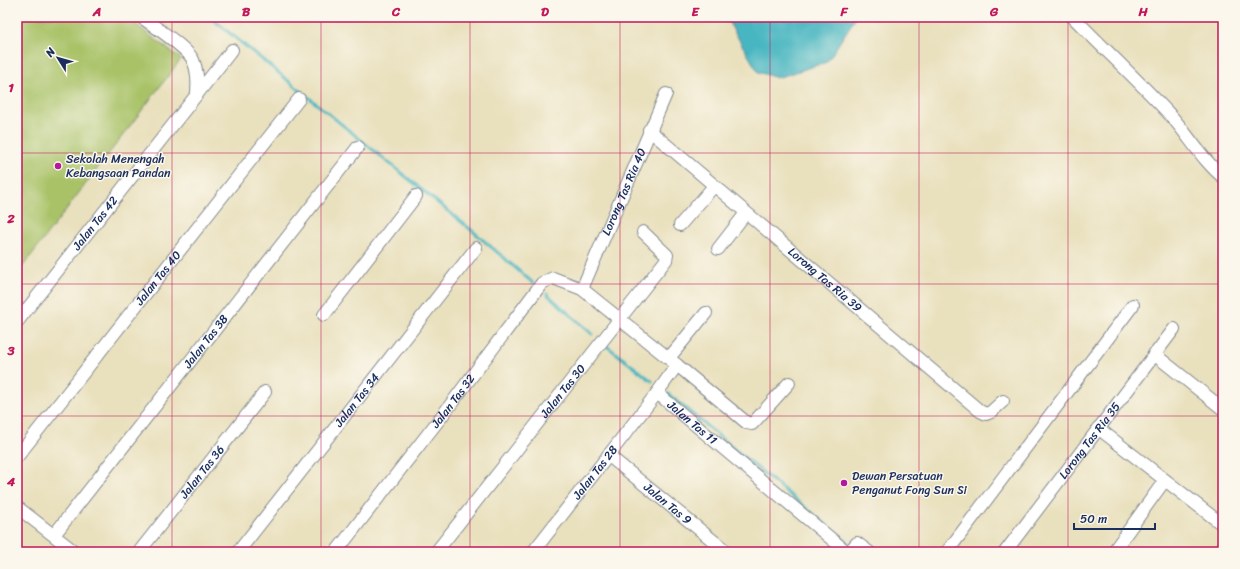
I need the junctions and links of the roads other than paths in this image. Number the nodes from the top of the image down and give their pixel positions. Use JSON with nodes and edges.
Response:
{"nodes":[{"id":1,"x":141,"y":17,"type":"edge"},
{"id":2,"x":1073,"y":17,"type":"edge"},
{"id":3,"x":232,"y":50,"type":"dead end"},
{"id":4,"x":197,"y":94,"type":"junction"},
{"id":5,"x":666,"y":94,"type":"dead end"},
{"id":6,"x":299,"y":99,"type":"dead end"},
{"id":7,"x":649,"y":130,"type":"junction"},
{"id":8,"x":358,"y":147,"type":"dead end"},
{"id":9,"x":1223,"y":177,"type":"edge"},
{"id":10,"x":714,"y":186,"type":"junction"},
{"id":11,"x":416,"y":196,"type":"dead end"},
{"id":12,"x":746,"y":213,"type":"junction"},
{"id":13,"x":680,"y":225,"type":"dead end"},
{"id":14,"x":643,"y":232,"type":"dead end"},
{"id":15,"x":476,"y":248,"type":"dead end"},
{"id":16,"x":718,"y":249,"type":"dead end"},
{"id":17,"x":582,"y":289,"type":"junction"},
{"id":18,"x":1134,"y":305,"type":"dead end"},
{"id":19,"x":706,"y":313,"type":"dead end"},
{"id":20,"x":324,"y":315,"type":"dead end"},
{"id":21,"x":618,"y":318,"type":"junction"},
{"id":22,"x":17,"y":322,"type":"edge"},
{"id":23,"x":1174,"y":328,"type":"dead end"},
{"id":24,"x":1154,"y":354,"type":"junction"},
{"id":25,"x":673,"y":361,"type":"junction"},
{"id":26,"x":789,"y":383,"type":"dead end"},
{"id":27,"x":265,"y":392,"type":"dead end"},
{"id":28,"x":657,"y":393,"type":"junction"},
{"id":29,"x":1003,"y":401,"type":"dead end"},
{"id":30,"x":1223,"y":409,"type":"edge"},
{"id":31,"x":1098,"y":428,"type":"junction"},
{"id":32,"x":608,"y":455,"type":"junction"},
{"id":33,"x":17,"y":457,"type":"edge"},
{"id":34,"x":1165,"y":480,"type":"junction"},
{"id":35,"x":17,"y":507,"type":"edge"},
{"id":36,"x":1223,"y":525,"type":"edge"},
{"id":37,"x":54,"y":535,"type":"junction"},
{"id":38,"x":1223,"y":547,"type":"edge"},
{"id":39,"x":75,"y":552,"type":"edge"},
{"id":40,"x":139,"y":552,"type":"edge"},
{"id":41,"x":238,"y":552,"type":"edge"},
{"id":42,"x":336,"y":552,"type":"edge"},
{"id":43,"x":436,"y":552,"type":"edge"},
{"id":44,"x":533,"y":552,"type":"edge"},
{"id":45,"x":727,"y":552,"type":"edge"},
{"id":46,"x":848,"y":552,"type":"edge"},
{"id":47,"x":868,"y":552,"type":"edge"},
{"id":48,"x":947,"y":552,"type":"edge"},
{"id":49,"x":1005,"y":552,"type":"edge"},
{"id":50,"x":1113,"y":552,"type":"edge"},
{"id":51,"x":1219,"y":552,"type":"edge"}],
"edges":[{"from":1,"to":4,"type":"street"},
{"from":2,"to":9,"type":"street"},
{"from":3,"to":4,"type":"street","name":"Jalan Tas 42"},
{"from":4,"to":22,"type":"street","name":"Jalan Tas 42"},
{"from":5,"to":7,"type":"street","name":"Lorong Tas Ria 40"},
{"from":6,"to":33,"type":"street","name":"Jalan Tas 40"},
{"from":7,"to":10,"type":"street","name":"Lorong Tas Ria 39"},
{"from":7,"to":17,"type":"street","name":"Lorong Tas Ria 40"},
{"from":8,"to":37,"type":"street","name":"Jalan Tas 38"},
{"from":10,"to":12,"type":"street","name":"Lorong Tas Ria 39"},
{"from":10,"to":13,"type":"street"},
{"from":11,"to":20,"type":"street"},
{"from":12,"to":16,"type":"street"},
{"from":12,"to":29,"type":"street","name":"Lorong Tas Ria 39"},
{"from":14,"to":21,"type":"street","name":"Jalan Tas 30"},
{"from":15,"to":41,"type":"street","name":"Jalan Tas 34"},
{"from":17,"to":21,"type":"street"},
{"from":17,"to":42,"type":"street","name":"Jalan Tas 32"},
{"from":18,"to":48,"type":"street"},
{"from":19,"to":25,"type":"street","name":"Jalan Tas 11"},
{"from":21,"to":25,"type":"street"},
{"from":21,"to":43,"type":"street","name":"Jalan Tas 30"},
{"from":23,"to":24,"type":"street","name":"Lorong Tas Ria 35"},
{"from":24,"to":30,"type":"street"},
{"from":24,"to":31,"type":"street","name":"Lorong Tas Ria 35"},
{"from":25,"to":26,"type":"street"},
{"from":25,"to":28,"type":"street","name":"Jalan Tas 11"},
{"from":27,"to":40,"type":"street","name":"Jalan Tas 36"},
{"from":28,"to":32,"type":"street","name":"Jalan Tas 28"},
{"from":28,"to":46,"type":"street","name":"Jalan Tas 11"},
{"from":31,"to":34,"type":"street"},
{"from":31,"to":49,"type":"street","name":"Lorong Tas Ria 35"},
{"from":32,"to":44,"type":"street","name":"Jalan Tas 28"},
{"from":32,"to":45,"type":"street","name":"Jalan Tas 9"},
{"from":34,"to":36,"type":"street"},
{"from":34,"to":50,"type":"street"},
{"from":35,"to":37,"type":"street"},
{"from":37,"to":39,"type":"street"},
{"from":38,"to":51,"type":"street"},
{"from":46,"to":47,"type":"street"}]}
